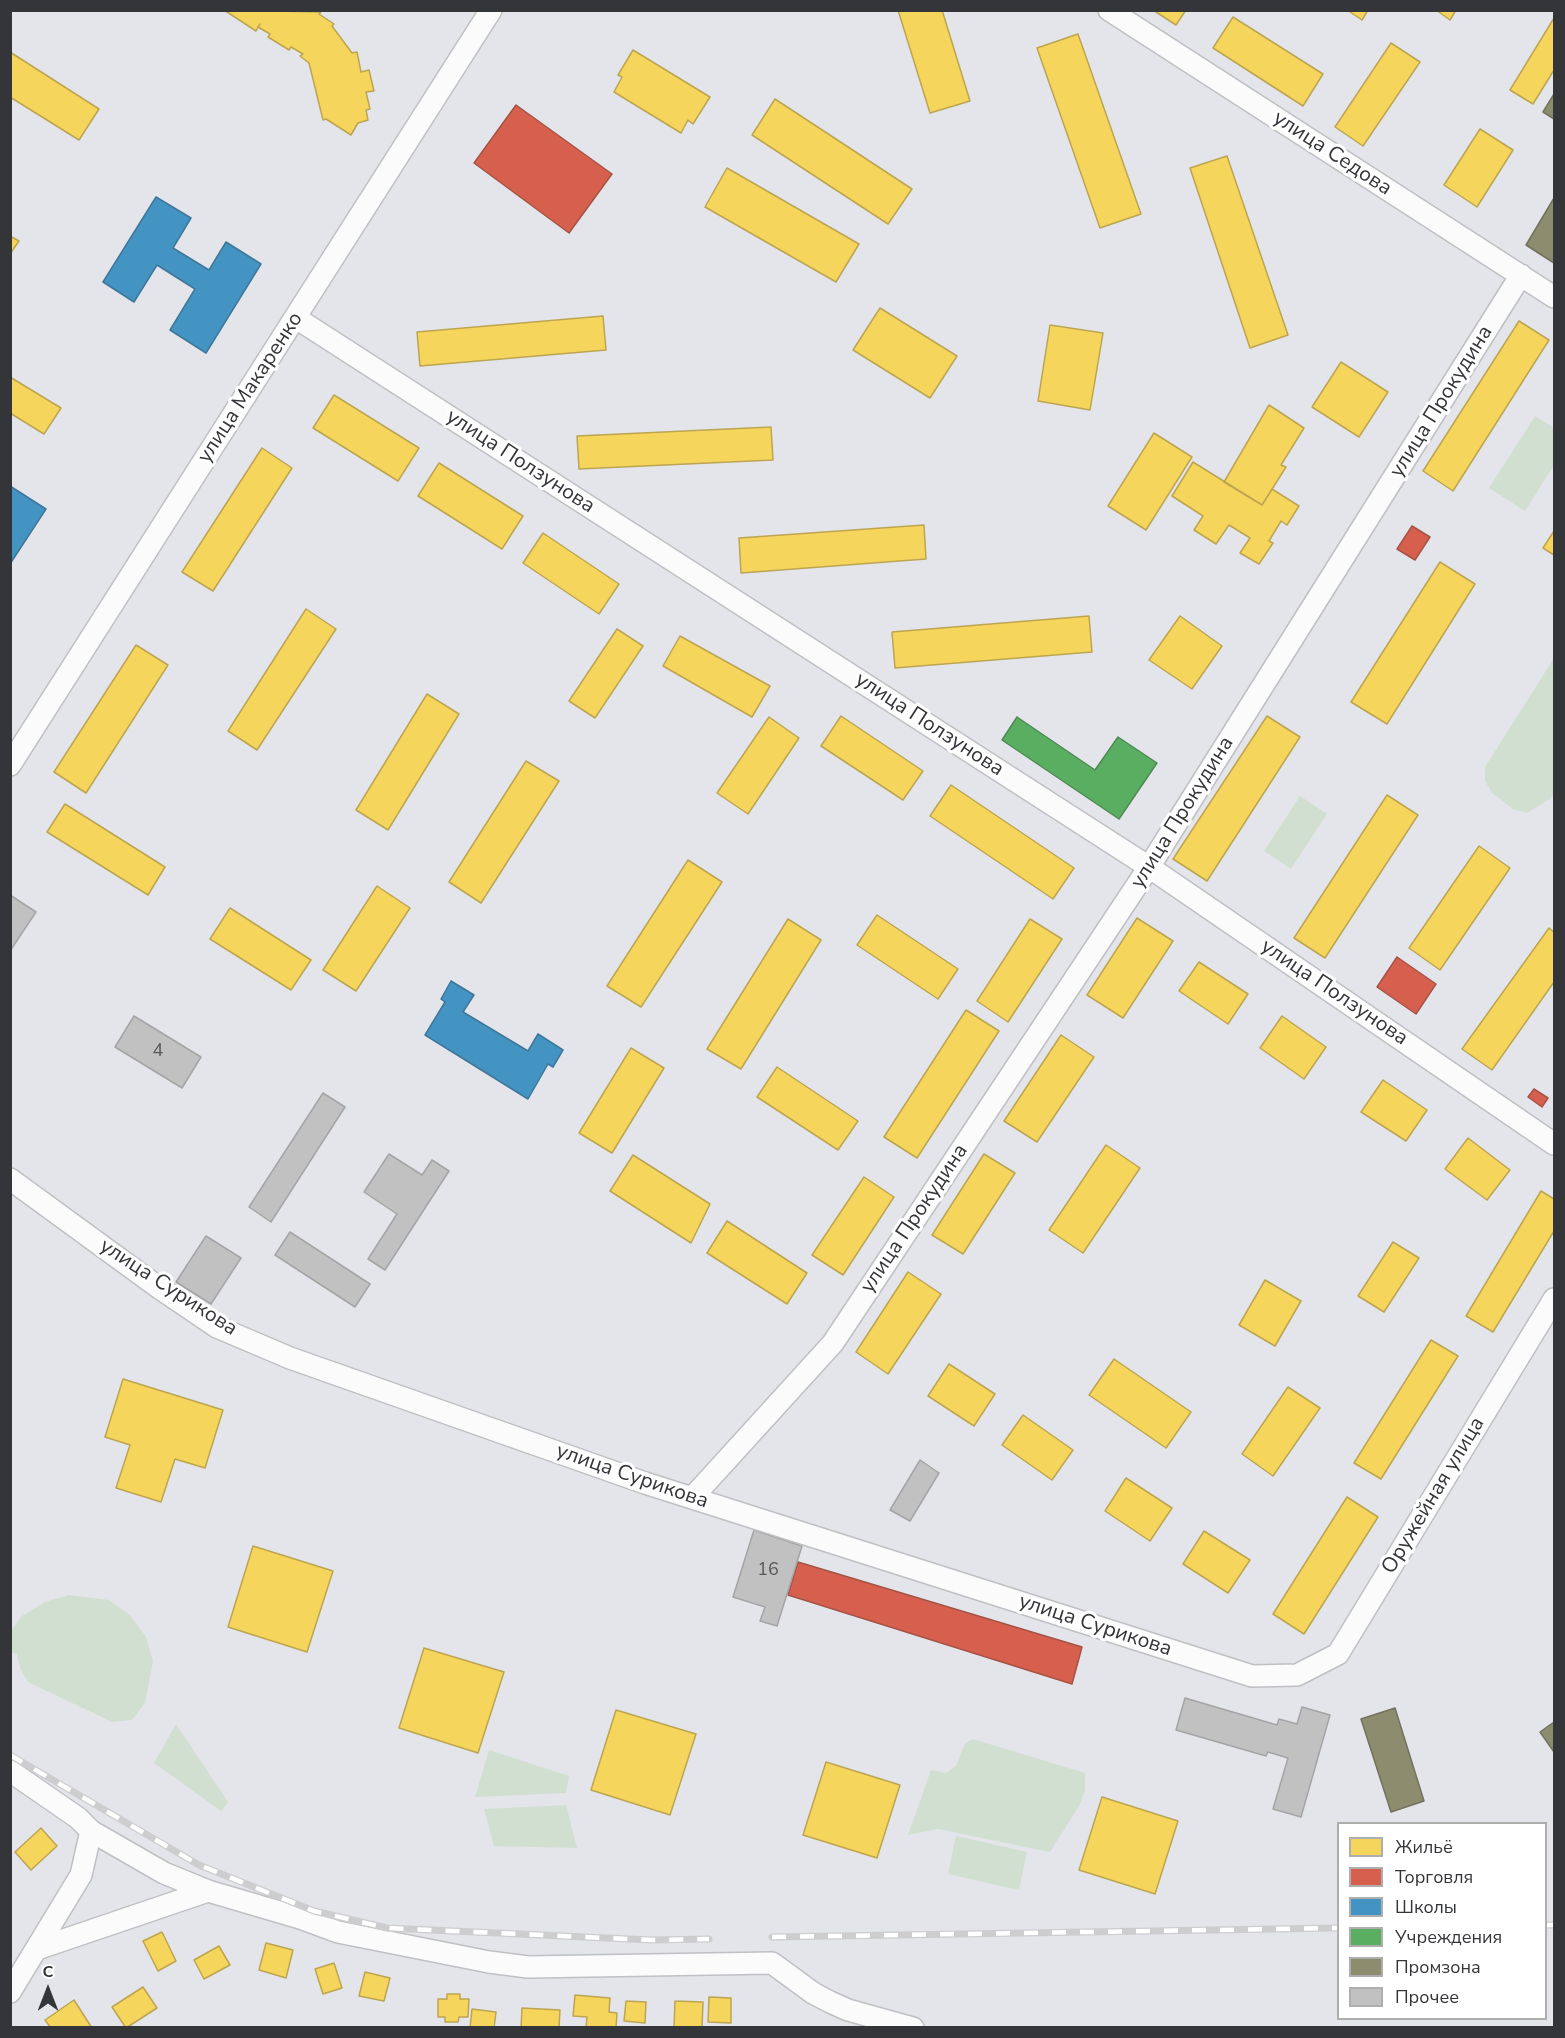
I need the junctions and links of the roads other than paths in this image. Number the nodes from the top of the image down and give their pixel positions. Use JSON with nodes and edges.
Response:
{"nodes":[{"id":1,"x":491,"y":10,"type":"edge"},
{"id":2,"x":1109,"y":10,"type":"edge"},
{"id":3,"x":1521,"y":275,"type":"junction"},
{"id":4,"x":1554,"y":297,"type":"edge"},
{"id":5,"x":296,"y":318,"type":"junction"},
{"id":6,"x":10,"y":765,"type":"edge"},
{"id":7,"x":1149,"y":867,"type":"junction"},
{"id":8,"x":1554,"y":1144,"type":"edge"},
{"id":9,"x":10,"y":1179,"type":"edge"},
{"id":10,"x":1554,"y":1299,"type":"edge"},
{"id":11,"x":692,"y":1498,"type":"junction"},
{"id":12,"x":1297,"y":1675,"type":"joint"},
{"id":13,"x":10,"y":1771,"type":"edge"},
{"id":14,"x":91,"y":1831,"type":"junction"},
{"id":15,"x":208,"y":1891,"type":"junction"},
{"id":16,"x":37,"y":1949,"type":"junction"},
{"id":17,"x":10,"y":1992,"type":"edge"},
{"id":18,"x":913,"y":2028,"type":"edge"}],
"edges":[{"from":1,"to":5,"type":"street","name":"улица Макаренко"},
{"from":2,"to":3,"type":"street","name":"улица Седова"},
{"from":3,"to":4,"type":"street","name":"улица Седова"},
{"from":3,"to":7,"type":"street","name":"улица Прокудина"},
{"from":5,"to":6,"type":"street","name":"улица Макаренко"},
{"from":5,"to":7,"type":"street","name":"улица Ползунова"},
{"from":7,"to":8,"type":"street","name":"улица Ползунова"},
{"from":7,"to":11,"type":"street","name":"улица Прокудина"},
{"from":9,"to":11,"type":"street","name":"улица Сурикова"},
{"from":10,"to":12,"type":"street","name":"Оружейная улица"},
{"from":11,"to":12,"type":"street","name":"улица Сурикова"},
{"from":13,"to":14,"type":"street"},
{"from":14,"to":15,"type":"street"},
{"from":14,"to":16,"type":"street"},
{"from":15,"to":16,"type":"street"},
{"from":15,"to":18,"type":"street"},
{"from":16,"to":17,"type":"street"}]}
